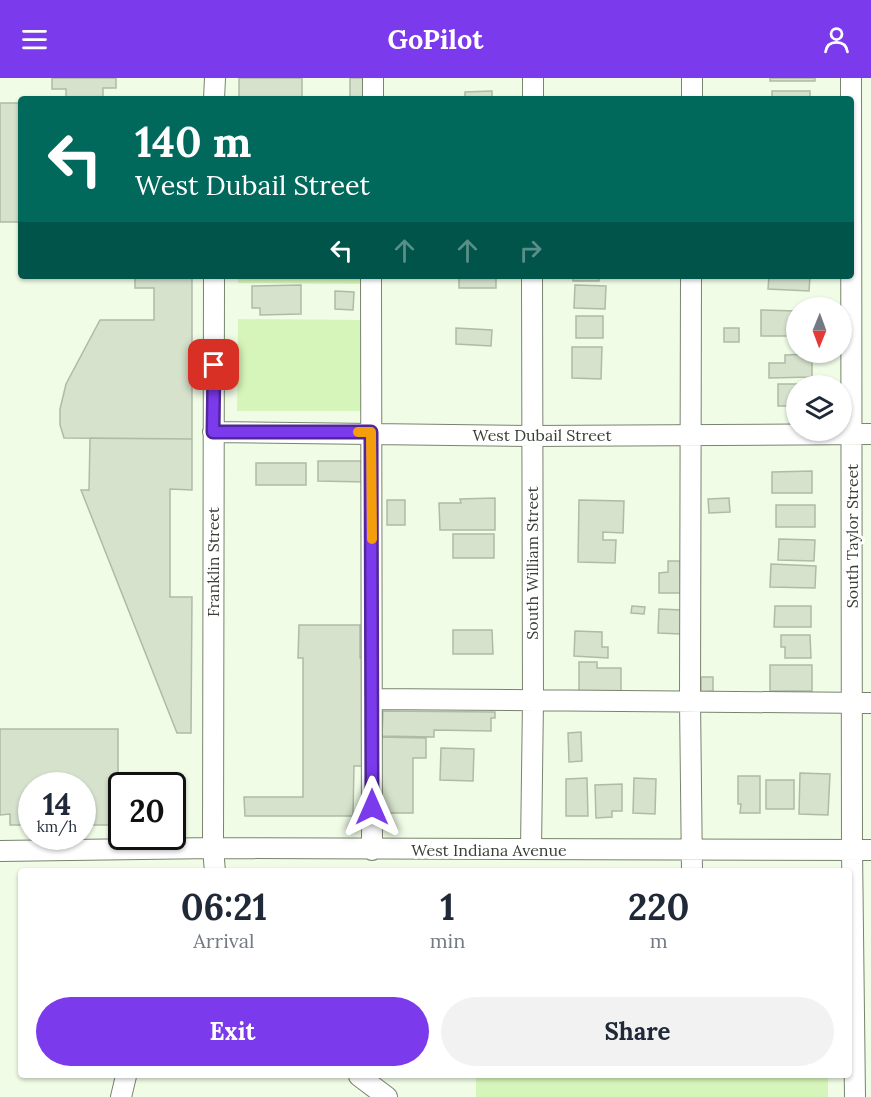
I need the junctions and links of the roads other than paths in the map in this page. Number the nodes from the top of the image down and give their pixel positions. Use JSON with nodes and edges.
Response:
{"nodes":[{"id":1,"x":214,"y":78,"type":"edge"},
{"id":2,"x":373,"y":78,"type":"edge"},
{"id":3,"x":533,"y":78,"type":"edge"},
{"id":4,"x":692,"y":78,"type":"edge"},
{"id":5,"x":851,"y":78,"type":"edge"},
{"id":6,"x":214,"y":96,"type":"edge"},
{"id":7,"x":373,"y":96,"type":"edge"},
{"id":8,"x":533,"y":96,"type":"edge"},
{"id":9,"x":692,"y":96,"type":"edge"},
{"id":10,"x":852,"y":96,"type":"edge"},
{"id":11,"x":854,"y":175,"type":"edge"},
{"id":12,"x":214,"y":279,"type":"edge"},
{"id":13,"x":371,"y":279,"type":"edge"},
{"id":14,"x":532,"y":279,"type":"edge"},
{"id":15,"x":691,"y":279,"type":"edge"},
{"id":16,"x":213,"y":432,"type":"junction"},
{"id":17,"x":371,"y":432,"type":"junction"},
{"id":18,"x":862,"y":434,"type":"edge"},
{"id":19,"x":691,"y":435,"type":"junction"},
{"id":20,"x":532,"y":436,"type":"junction"},
{"id":21,"x":373,"y":699,"type":"junction"},
{"id":22,"x":533,"y":701,"type":"junction"},
{"id":23,"x":690,"y":701,"type":"junction"},
{"id":24,"x":861,"y":703,"type":"edge"},
{"id":25,"x":213,"y":848,"type":"junction"},
{"id":26,"x":531,"y":849,"type":"junction"},
{"id":27,"x":372,"y":850,"type":"junction"},
{"id":28,"x":692,"y":850,"type":"junction"},
{"id":29,"x":861,"y":850,"type":"edge"},
{"id":30,"x":0,"y":851,"type":"edge"},
{"id":31,"x":215,"y":868,"type":"edge"},
{"id":32,"x":692,"y":868,"type":"edge"},
{"id":33,"x":858,"y":1010,"type":"edge"},
{"id":34,"x":126,"y":1078,"type":"edge"},
{"id":35,"x":361,"y":1078,"type":"edge"},
{"id":36,"x":121,"y":1097,"type":"edge"},
{"id":37,"x":387,"y":1097,"type":"edge"},
{"id":38,"x":855,"y":1097,"type":"edge"}],
"edges":[{"from":1,"to":6,"type":"street"},
{"from":2,"to":7,"type":"street"},
{"from":3,"to":8,"type":"street"},
{"from":4,"to":9,"type":"street"},
{"from":5,"to":10,"type":"street","name":"South Taylor Street"},
{"from":11,"to":18,"type":"street","name":"South Taylor Street"},
{"from":12,"to":16,"type":"street","name":"Franklin Street"},
{"from":13,"to":17,"type":"street"},
{"from":14,"to":20,"type":"street","name":"South William Street"},
{"from":15,"to":19,"type":"street"},
{"from":16,"to":17,"type":"street","name":"West Dubail Street"},
{"from":16,"to":25,"type":"street","name":"Franklin Street"},
{"from":17,"to":20,"type":"street","name":"West Dubail Street"},
{"from":17,"to":21,"type":"street"},
{"from":18,"to":19,"type":"street","name":"West Dubail Street"},
{"from":18,"to":24,"type":"street","name":"South Taylor Street"},
{"from":19,"to":20,"type":"street","name":"West Dubail Street"},
{"from":19,"to":23,"type":"street"},
{"from":20,"to":22,"type":"street","name":"South William Street"},
{"from":21,"to":22,"type":"street"},
{"from":21,"to":27,"type":"street"},
{"from":22,"to":23,"type":"street"},
{"from":22,"to":26,"type":"street","name":"South William Street"},
{"from":23,"to":24,"type":"street"},
{"from":23,"to":28,"type":"street"},
{"from":24,"to":29,"type":"street","name":"South Taylor Street"},
{"from":25,"to":27,"type":"street","name":"West Indiana Avenue"},
{"from":25,"to":30,"type":"street","name":"West Indiana Avenue"},
{"from":25,"to":31,"type":"street","name":"Franklin Street"},
{"from":26,"to":27,"type":"street","name":"West Indiana Avenue"},
{"from":26,"to":28,"type":"street","name":"West Indiana Avenue"},
{"from":28,"to":29,"type":"street","name":"West Indiana Avenue"},
{"from":28,"to":32,"type":"street"},
{"from":29,"to":33,"type":"street","name":"South Taylor Street"},
{"from":33,"to":38,"type":"street","name":"South Taylor Street"},
{"from":34,"to":36,"type":"street"},
{"from":35,"to":37,"type":"street"}]}
